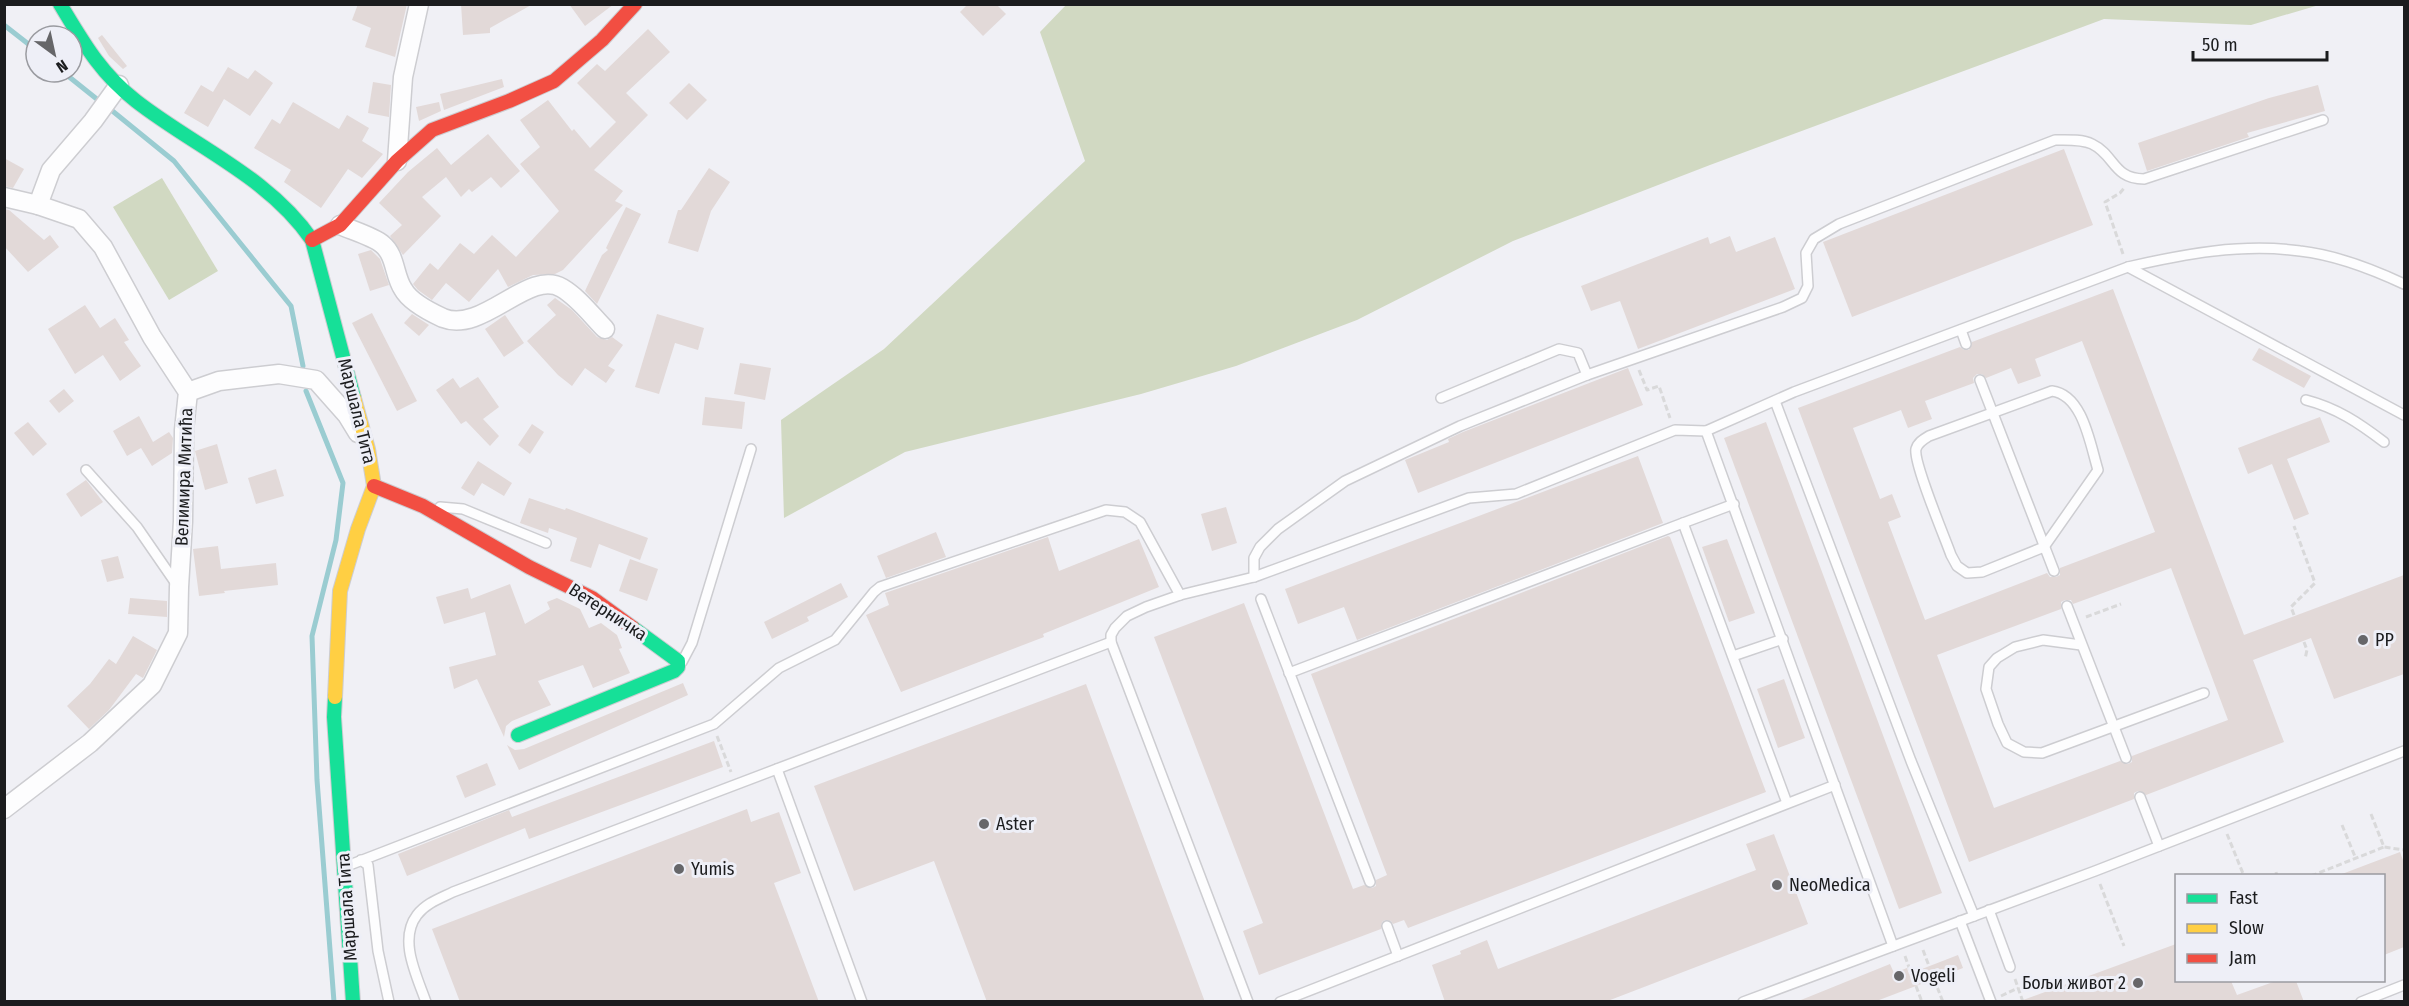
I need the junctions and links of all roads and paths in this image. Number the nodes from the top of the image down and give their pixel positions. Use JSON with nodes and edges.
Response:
{"nodes":[{"id":1,"x":60,"y":4,"type":"edge"},
{"id":2,"x":419,"y":4,"type":"edge"},
{"id":3,"x":635,"y":4,"type":"edge"},
{"id":4,"x":119,"y":85,"type":"junction"},
{"id":5,"x":2323,"y":120,"type":"dead end"},
{"id":6,"x":397,"y":161,"type":"junction"},
{"id":7,"x":2131,"y":179,"type":"junction"},
{"id":8,"x":4,"y":197,"type":"edge"},
{"id":9,"x":38,"y":205,"type":"junction"},
{"id":10,"x":340,"y":225,"type":"junction"},
{"id":11,"x":312,"y":240,"type":"junction"},
{"id":12,"x":2128,"y":267,"type":"junction"},
{"id":13,"x":2404,"y":284,"type":"edge"},
{"id":14,"x":606,"y":329,"type":"dead end"},
{"id":15,"x":1961,"y":330,"type":"junction"},
{"id":16,"x":1966,"y":344,"type":"dead end"},
{"id":17,"x":1634,"y":357,"type":"junction"},
{"id":18,"x":1587,"y":375,"type":"junction"},
{"id":19,"x":1980,"y":380,"type":"dead end"},
{"id":20,"x":188,"y":392,"type":"junction"},
{"id":21,"x":1441,"y":398,"type":"dead end"},
{"id":22,"x":1775,"y":400,"type":"junction"},
{"id":23,"x":2306,"y":400,"type":"dead end"},
{"id":24,"x":1993,"y":413,"type":"junction"},
{"id":25,"x":2404,"y":416,"type":"edge"},
{"id":26,"x":1675,"y":430,"type":"junction"},
{"id":27,"x":1706,"y":430,"type":"junction"},
{"id":28,"x":2384,"y":442,"type":"dead end"},
{"id":29,"x":751,"y":448,"type":"dead end"},
{"id":30,"x":368,"y":449,"type":"junction"},
{"id":31,"x":86,"y":470,"type":"dead end"},
{"id":32,"x":374,"y":486,"type":"junction"},
{"id":33,"x":1734,"y":504,"type":"junction"},
{"id":34,"x":423,"y":506,"type":"junction"},
{"id":35,"x":1683,"y":523,"type":"junction"},
{"id":36,"x":2294,"y":526,"type":"dead end"},
{"id":37,"x":546,"y":543,"type":"dead end"},
{"id":38,"x":2044,"y":547,"type":"junction"},
{"id":39,"x":2054,"y":571,"type":"dead end"},
{"id":40,"x":1254,"y":577,"type":"junction"},
{"id":41,"x":179,"y":587,"type":"junction"},
{"id":42,"x":1180,"y":595,"type":"junction"},
{"id":43,"x":1261,"y":599,"type":"dead end"},
{"id":44,"x":2121,"y":604,"type":"dead end"},
{"id":45,"x":2067,"y":606,"type":"dead end"},
{"id":46,"x":2294,"y":615,"type":"dead end"},
{"id":47,"x":2073,"y":622,"type":"junction"},
{"id":48,"x":1783,"y":639,"type":"junction"},
{"id":49,"x":1111,"y":642,"type":"junction"},
{"id":50,"x":2304,"y":642,"type":"dead end"},
{"id":51,"x":2081,"y":645,"type":"junction"},
{"id":52,"x":1733,"y":656,"type":"junction"},
{"id":53,"x":2305,"y":659,"type":"dead end"},
{"id":54,"x":679,"y":665,"type":"junction"},
{"id":55,"x":1289,"y":673,"type":"junction"},
{"id":56,"x":2204,"y":693,"type":"dead end"},
{"id":57,"x":2113,"y":726,"type":"junction"},
{"id":58,"x":518,"y":735,"type":"dead end"},
{"id":59,"x":717,"y":735,"type":"dead end"},
{"id":60,"x":2404,"y":751,"type":"edge"},
{"id":61,"x":2126,"y":758,"type":"dead end"},
{"id":62,"x":777,"y":769,"type":"junction"},
{"id":63,"x":736,"y":784,"type":"junction"},
{"id":64,"x":1835,"y":785,"type":"junction"},
{"id":65,"x":2140,"y":797,"type":"dead end"},
{"id":66,"x":1787,"y":803,"type":"junction"},
{"id":67,"x":4,"y":809,"type":"edge"},
{"id":68,"x":2371,"y":814,"type":"dead end"},
{"id":69,"x":2222,"y":822,"type":"junction"},
{"id":70,"x":2342,"y":825,"type":"dead end"},
{"id":71,"x":2159,"y":846,"type":"junction"},
{"id":72,"x":2384,"y":847,"type":"junction"},
{"id":73,"x":2404,"y":849,"type":"edge"},
{"id":74,"x":2355,"y":859,"type":"junction"},
{"id":75,"x":361,"y":860,"type":"junction"},
{"id":76,"x":345,"y":867,"type":"junction"},
{"id":77,"x":2095,"y":871,"type":"junction"},
{"id":78,"x":2243,"y":874,"type":"edge"},
{"id":79,"x":2316,"y":874,"type":"edge"},
{"id":80,"x":1370,"y":882,"type":"dead end"},
{"id":81,"x":1989,"y":910,"type":"junction"},
{"id":82,"x":1974,"y":916,"type":"junction"},
{"id":83,"x":1960,"y":921,"type":"junction"},
{"id":84,"x":1387,"y":926,"type":"dead end"},
{"id":85,"x":1918,"y":937,"type":"junction"},
{"id":86,"x":1897,"y":945,"type":"junction"},
{"id":87,"x":2124,"y":945,"type":"dead end"},
{"id":88,"x":1398,"y":956,"type":"junction"},
{"id":89,"x":1929,"y":966,"type":"dead end"},
{"id":90,"x":2010,"y":967,"type":"joint"},
{"id":91,"x":1911,"y":973,"type":"dead end"},
{"id":92,"x":1934,"y":979,"type":"dead end"},
{"id":93,"x":2404,"y":985,"type":"edge"},
{"id":94,"x":1916,"y":986,"type":"dead end"},
{"id":95,"x":2018,"y":988,"type":"junction"},
{"id":96,"x":1745,"y":1001,"type":"edge"},
{"id":97,"x":1991,"y":1001,"type":"edge"},
{"id":98,"x":353,"y":1002,"type":"edge"},
{"id":99,"x":389,"y":1002,"type":"edge"},
{"id":100,"x":426,"y":1002,"type":"edge"},
{"id":101,"x":862,"y":1002,"type":"edge"},
{"id":102,"x":1248,"y":1002,"type":"edge"},
{"id":103,"x":1280,"y":1002,"type":"edge"},
{"id":104,"x":1922,"y":1002,"type":"edge"},
{"id":105,"x":1943,"y":1002,"type":"edge"},
{"id":106,"x":2023,"y":1002,"type":"edge"},
{"id":107,"x":2361,"y":1002,"type":"edge"}],
"edges":[{"from":1,"to":4,"type":"street","name":"Маршала Тита"},
{"from":2,"to":6,"type":"street"},
{"from":3,"to":6,"type":"street"},
{"from":4,"to":9,"type":"street"},
{"from":4,"to":11,"type":"street","name":"Маршала Тита"},
{"from":5,"to":7,"type":"lane"},
{"from":6,"to":10,"type":"street"},
{"from":7,"to":12,"type":"path"},
{"from":7,"to":17,"type":"lane"},
{"from":8,"to":9,"type":"street","name":"Велимира Митића"},
{"from":9,"to":20,"type":"street","name":"Велимира Митића"},
{"from":10,"to":11,"type":"street"},
{"from":10,"to":14,"type":"street"},
{"from":11,"to":30,"type":"street","name":"Маршала Тита"},
{"from":12,"to":13,"type":"lane"},
{"from":12,"to":15,"type":"lane"},
{"from":12,"to":25,"type":"lane"},
{"from":15,"to":16,"type":"lane"},
{"from":15,"to":22,"type":"lane"},
{"from":17,"to":18,"type":"lane"},
{"from":17,"to":26,"type":"path"},
{"from":18,"to":21,"type":"lane"},
{"from":18,"to":40,"type":"lane"},
{"from":19,"to":24,"type":"lane"},
{"from":20,"to":30,"type":"street"},
{"from":20,"to":41,"type":"street","name":"Велимира Митића"},
{"from":22,"to":27,"type":"lane"},
{"from":22,"to":82,"type":"lane"},
{"from":23,"to":28,"type":"lane"},
{"from":24,"to":38,"type":"lane"},
{"from":24,"to":38,"type":"lane"},
{"from":24,"to":38,"type":"lane"},
{"from":26,"to":27,"type":"lane"},
{"from":26,"to":40,"type":"lane"},
{"from":27,"to":33,"type":"lane"},
{"from":29,"to":54,"type":"lane"},
{"from":30,"to":32,"type":"street","name":"Маршала Тита"},
{"from":31,"to":41,"type":"lane"},
{"from":32,"to":34,"type":"street","name":"Ветерничка"},
{"from":32,"to":76,"type":"street","name":"Маршала Тита"},
{"from":33,"to":35,"type":"lane"},
{"from":33,"to":48,"type":"lane"},
{"from":34,"to":37,"type":"lane"},
{"from":34,"to":54,"type":"street","name":"Ветерничка"},
{"from":35,"to":52,"type":"lane"},
{"from":35,"to":55,"type":"lane"},
{"from":36,"to":46,"type":"path"},
{"from":38,"to":39,"type":"lane"},
{"from":40,"to":42,"type":"lane"},
{"from":41,"to":67,"type":"street","name":"Велимира Митића"},
{"from":42,"to":49,"type":"lane"},
{"from":42,"to":75,"type":"lane"},
{"from":43,"to":55,"type":"lane"},
{"from":44,"to":47,"type":"path"},
{"from":45,"to":47,"type":"lane"},
{"from":47,"to":51,"type":"lane"},
{"from":48,"to":52,"type":"lane"},
{"from":48,"to":64,"type":"lane"},
{"from":49,"to":62,"type":"lane"},
{"from":49,"to":102,"type":"lane"},
{"from":50,"to":53,"type":"path"},
{"from":51,"to":57,"type":"lane"},
{"from":51,"to":57,"type":"lane"},
{"from":52,"to":66,"type":"lane"},
{"from":54,"to":58,"type":"street"},
{"from":55,"to":80,"type":"lane"},
{"from":56,"to":57,"type":"lane"},
{"from":57,"to":61,"type":"lane"},
{"from":59,"to":63,"type":"path"},
{"from":60,"to":69,"type":"lane"},
{"from":62,"to":63,"type":"lane"},
{"from":62,"to":101,"type":"lane"},
{"from":63,"to":100,"type":"lane"},
{"from":64,"to":66,"type":"lane"},
{"from":64,"to":86,"type":"lane"},
{"from":65,"to":71,"type":"lane"},
{"from":66,"to":88,"type":"lane"},
{"from":68,"to":72,"type":"path"},
{"from":69,"to":71,"type":"lane"},
{"from":69,"to":78,"type":"path"},
{"from":70,"to":74,"type":"path"},
{"from":71,"to":77,"type":"lane"},
{"from":72,"to":73,"type":"path"},
{"from":72,"to":74,"type":"path"},
{"from":74,"to":79,"type":"path"},
{"from":75,"to":76,"type":"lane"},
{"from":75,"to":99,"type":"lane"},
{"from":76,"to":98,"type":"street","name":"Маршала Тита"},
{"from":77,"to":81,"type":"lane"},
{"from":77,"to":87,"type":"path"},
{"from":81,"to":82,"type":"lane"},
{"from":81,"to":90,"type":"lane"},
{"from":82,"to":83,"type":"lane"},
{"from":83,"to":85,"type":"lane"},
{"from":83,"to":97,"type":"lane"},
{"from":84,"to":88,"type":"lane"},
{"from":85,"to":86,"type":"lane"},
{"from":85,"to":89,"type":"path"},
{"from":86,"to":91,"type":"path"},
{"from":86,"to":96,"type":"lane"},
{"from":88,"to":103,"type":"lane"},
{"from":90,"to":95,"type":"path"},
{"from":92,"to":105,"type":"path"},
{"from":93,"to":107,"type":"lane"},
{"from":94,"to":104,"type":"path"},
{"from":95,"to":97,"type":"path"},
{"from":95,"to":106,"type":"path"}]}
